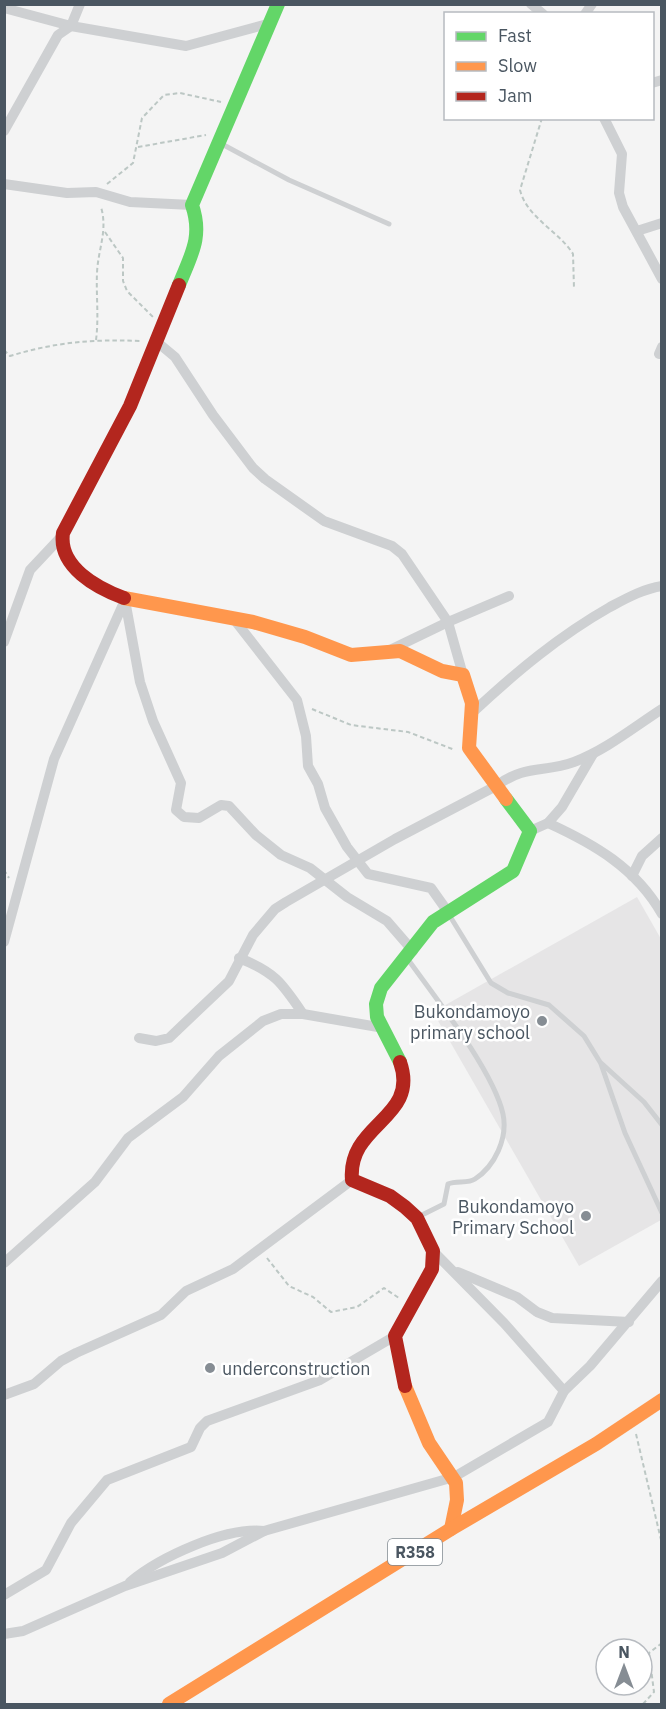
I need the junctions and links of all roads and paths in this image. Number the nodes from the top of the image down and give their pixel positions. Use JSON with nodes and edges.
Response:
{"nodes":[{"id":1,"x":80,"y":4,"type":"edge"},
{"id":2,"x":278,"y":4,"type":"edge"},
{"id":3,"x":4,"y":8,"type":"edge"},
{"id":4,"x":271,"y":23,"type":"junction"},
{"id":5,"x":71,"y":26,"type":"junction"},
{"id":6,"x":234,"y":108,"type":"junction"},
{"id":7,"x":541,"y":120,"type":"edge"},
{"id":8,"x":605,"y":120,"type":"edge"},
{"id":9,"x":225,"y":126,"type":"junction"},
{"id":10,"x":4,"y":131,"type":"edge"},
{"id":11,"x":218,"y":142,"type":"junction"},
{"id":12,"x":138,"y":147,"type":"junction"},
{"id":13,"x":4,"y":184,"type":"edge"},
{"id":14,"x":96,"y":192,"type":"junction"},
{"id":15,"x":192,"y":205,"type":"junction"},
{"id":16,"x":662,"y":223,"type":"edge"},
{"id":17,"x":389,"y":224,"type":"dead end"},
{"id":18,"x":638,"y":231,"type":"junction"},
{"id":19,"x":105,"y":232,"type":"junction"},
{"id":20,"x":662,"y":279,"type":"edge"},
{"id":21,"x":574,"y":288,"type":"dead end"},
{"id":22,"x":164,"y":325,"type":"junction"},
{"id":23,"x":96,"y":340,"type":"junction"},
{"id":24,"x":157,"y":342,"type":"junction"},
{"id":25,"x":4,"y":350,"type":"edge"},
{"id":26,"x":61,"y":537,"type":"junction"},
{"id":27,"x":662,"y":586,"type":"edge"},
{"id":28,"x":509,"y":596,"type":"dead end"},
{"id":29,"x":125,"y":600,"type":"junction"},
{"id":30,"x":233,"y":618,"type":"junction"},
{"id":31,"x":448,"y":622,"type":"junction"},
{"id":32,"x":4,"y":642,"type":"edge"},
{"id":33,"x":392,"y":649,"type":"junction"},
{"id":34,"x":463,"y":675,"type":"junction"},
{"id":35,"x":297,"y":700,"type":"junction"},
{"id":36,"x":662,"y":709,"type":"edge"},
{"id":37,"x":473,"y":712,"type":"junction"},
{"id":38,"x":593,"y":754,"type":"junction"},
{"id":39,"x":473,"y":756,"type":"junction"},
{"id":40,"x":496,"y":786,"type":"junction"},
{"id":41,"x":548,"y":823,"type":"junction"},
{"id":42,"x":530,"y":831,"type":"junction"},
{"id":43,"x":662,"y":838,"type":"edge"},
{"id":44,"x":359,"y":860,"type":"junction"},
{"id":45,"x":632,"y":876,"type":"junction"},
{"id":46,"x":327,"y":879,"type":"junction"},
{"id":47,"x":448,"y":912,"type":"junction"},
{"id":48,"x":662,"y":914,"type":"edge"},
{"id":49,"x":4,"y":942,"type":"edge"},
{"id":50,"x":410,"y":954,"type":"junction"},
{"id":51,"x":239,"y":958,"type":"junction"},
{"id":52,"x":303,"y":1014,"type":"junction"},
{"id":53,"x":378,"y":1027,"type":"junction"},
{"id":54,"x":139,"y":1038,"type":"dead end"},
{"id":55,"x":600,"y":1062,"type":"junction"},
{"id":56,"x":662,"y":1125,"type":"edge"},
{"id":57,"x":352,"y":1180,"type":"junction"},
{"id":58,"x":662,"y":1213,"type":"edge"},
{"id":59,"x":417,"y":1218,"type":"junction"},
{"id":60,"x":261,"y":1250,"type":"junction"},
{"id":61,"x":433,"y":1251,"type":"junction"},
{"id":62,"x":4,"y":1263,"type":"edge"},
{"id":63,"x":452,"y":1270,"type":"junction"},
{"id":64,"x":662,"y":1281,"type":"edge"},
{"id":65,"x":421,"y":1291,"type":"junction"},
{"id":66,"x":629,"y":1322,"type":"junction"},
{"id":67,"x":395,"y":1336,"type":"junction"},
{"id":68,"x":564,"y":1391,"type":"junction"},
{"id":69,"x":4,"y":1395,"type":"edge"},
{"id":70,"x":662,"y":1400,"type":"edge"},
{"id":71,"x":633,"y":1419,"type":"junction"},
{"id":72,"x":454,"y":1477,"type":"junction"},
{"id":73,"x":451,"y":1529,"type":"junction"},
{"id":74,"x":662,"y":1544,"type":"edge"},
{"id":75,"x":4,"y":1595,"type":"edge"},
{"id":76,"x":4,"y":1634,"type":"edge"},
{"id":77,"x":662,"y":1643,"type":"edge"},
{"id":78,"x":170,"y":1704,"type":"edge"},
{"id":79,"x":643,"y":1704,"type":"edge"}],
"edges":[{"from":1,"to":5,"type":"street"},
{"from":2,"to":4,"type":"street"},
{"from":3,"to":5,"type":"street"},
{"from":4,"to":5,"type":"street"},
{"from":4,"to":6,"type":"street"},
{"from":5,"to":10,"type":"street"},
{"from":6,"to":9,"type":"street"},
{"from":6,"to":12,"type":"path"},
{"from":7,"to":21,"type":"path"},
{"from":8,"to":18,"type":"street"},
{"from":9,"to":11,"type":"street"},
{"from":9,"to":12,"type":"path"},
{"from":11,"to":15,"type":"street"},
{"from":11,"to":17,"type":"lane"},
{"from":12,"to":14,"type":"path"},
{"from":13,"to":14,"type":"street"},
{"from":14,"to":15,"type":"street"},
{"from":14,"to":19,"type":"path"},
{"from":15,"to":22,"type":"street"},
{"from":16,"to":18,"type":"street"},
{"from":18,"to":20,"type":"street"},
{"from":19,"to":22,"type":"path"},
{"from":19,"to":23,"type":"path"},
{"from":22,"to":24,"type":"street"},
{"from":23,"to":24,"type":"path"},
{"from":23,"to":25,"type":"path"},
{"from":24,"to":26,"type":"street"},
{"from":24,"to":31,"type":"street"},
{"from":26,"to":29,"type":"street"},
{"from":26,"to":32,"type":"street"},
{"from":27,"to":37,"type":"street"},
{"from":28,"to":31,"type":"street"},
{"from":29,"to":30,"type":"street"},
{"from":29,"to":46,"type":"street"},
{"from":29,"to":49,"type":"street"},
{"from":30,"to":33,"type":"street"},
{"from":30,"to":35,"type":"street"},
{"from":31,"to":33,"type":"street"},
{"from":31,"to":34,"type":"street"},
{"from":33,"to":34,"type":"street"},
{"from":34,"to":37,"type":"street"},
{"from":35,"to":39,"type":"path"},
{"from":35,"to":44,"type":"street"},
{"from":36,"to":38,"type":"street"},
{"from":37,"to":39,"type":"street"},
{"from":38,"to":40,"type":"street"},
{"from":38,"to":41,"type":"street"},
{"from":39,"to":40,"type":"street"},
{"from":40,"to":42,"type":"street"},
{"from":40,"to":44,"type":"street"},
{"from":41,"to":42,"type":"street"},
{"from":41,"to":45,"type":"street"},
{"from":42,"to":47,"type":"street"},
{"from":43,"to":45,"type":"street"},
{"from":44,"to":46,"type":"street"},
{"from":44,"to":47,"type":"street"},
{"from":45,"to":48,"type":"street"},
{"from":46,"to":50,"type":"street"},
{"from":46,"to":51,"type":"street"},
{"from":47,"to":50,"type":"street"},
{"from":47,"to":55,"type":"lane"},
{"from":50,"to":53,"type":"street"},
{"from":50,"to":59,"type":"lane"},
{"from":51,"to":52,"type":"street"},
{"from":51,"to":54,"type":"street"},
{"from":52,"to":53,"type":"street"},
{"from":52,"to":62,"type":"street"},
{"from":53,"to":57,"type":"street"},
{"from":55,"to":56,"type":"lane"},
{"from":55,"to":58,"type":"lane"},
{"from":57,"to":59,"type":"street"},
{"from":57,"to":60,"type":"street"},
{"from":59,"to":61,"type":"street"},
{"from":60,"to":65,"type":"path"},
{"from":60,"to":69,"type":"street"},
{"from":61,"to":63,"type":"street"},
{"from":61,"to":65,"type":"street"},
{"from":63,"to":66,"type":"street"},
{"from":63,"to":68,"type":"street"},
{"from":64,"to":66,"type":"street"},
{"from":65,"to":67,"type":"street"},
{"from":66,"to":68,"type":"street"},
{"from":67,"to":72,"type":"street"},
{"from":67,"to":75,"type":"street"},
{"from":68,"to":72,"type":"street"},
{"from":70,"to":71,"type":"street","number":"R358"},
{"from":71,"to":73,"type":"street","number":"R358"},
{"from":71,"to":74,"type":"path"},
{"from":72,"to":73,"type":"street"},
{"from":72,"to":76,"type":"street"},
{"from":73,"to":78,"type":"street","number":"R358"},
{"from":77,"to":79,"type":"path"}]}
